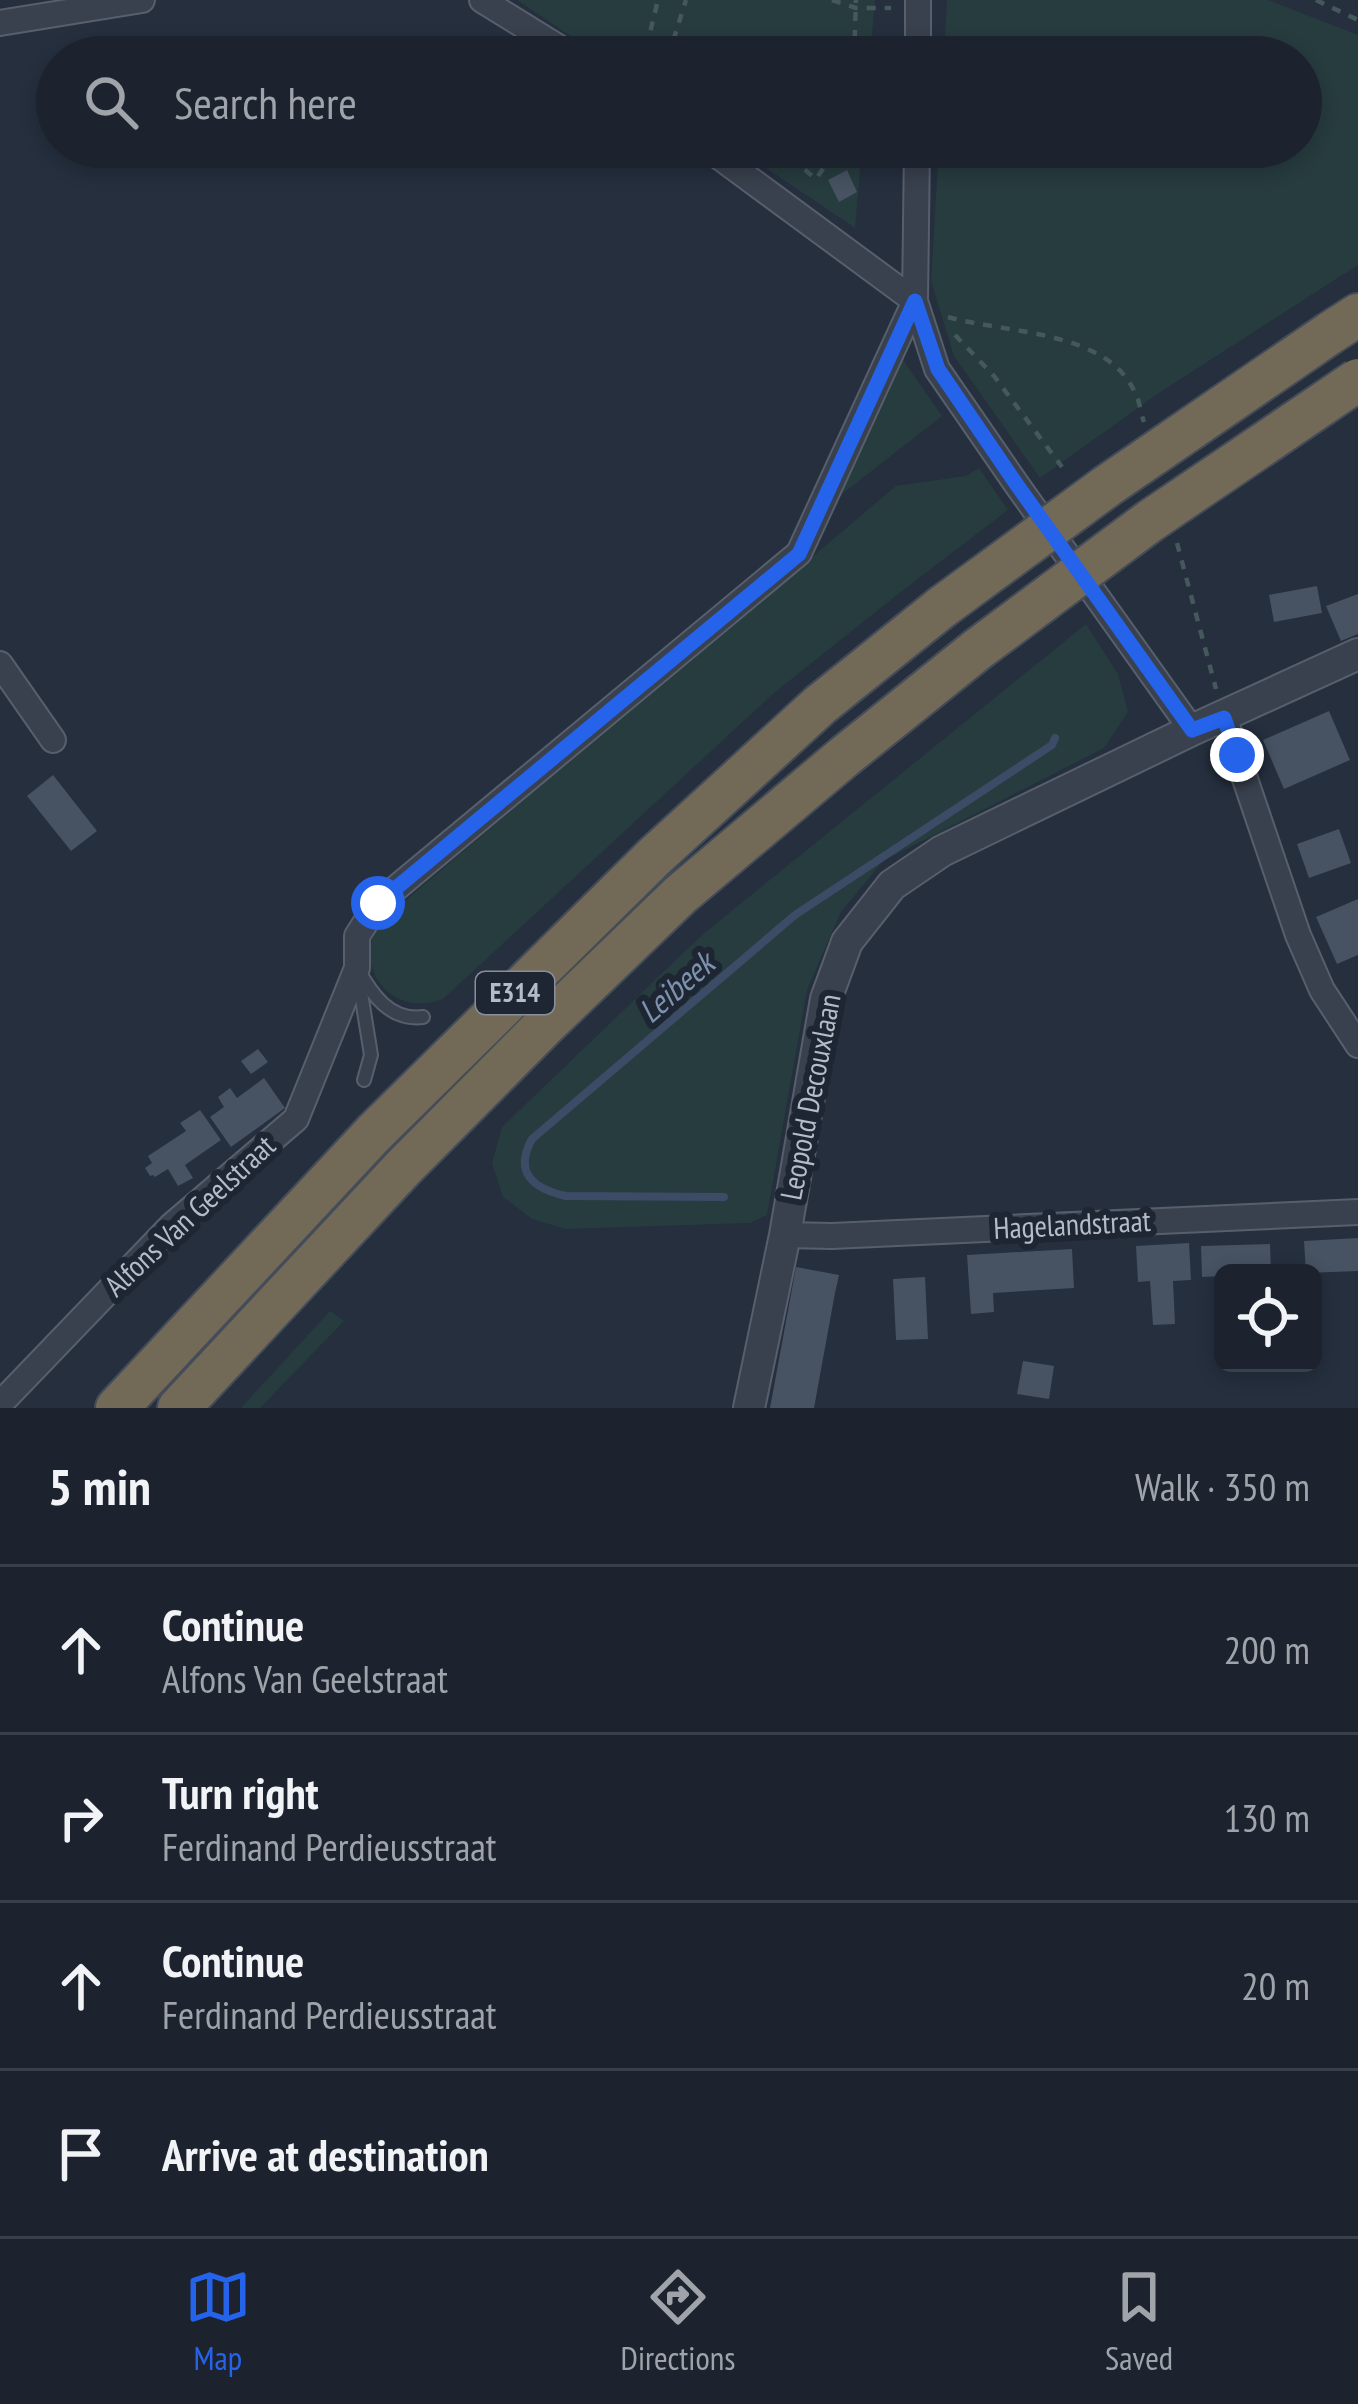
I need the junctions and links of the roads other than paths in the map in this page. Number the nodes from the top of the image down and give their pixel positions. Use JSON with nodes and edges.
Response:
{"nodes":[{"id":1,"x":142,"y":0,"type":"edge"},
{"id":2,"x":482,"y":0,"type":"edge"},
{"id":3,"x":918,"y":4,"type":"edge"},
{"id":4,"x":0,"y":23,"type":"edge"},
{"id":5,"x":540,"y":36,"type":"edge"},
{"id":6,"x":918,"y":36,"type":"edge"},
{"id":7,"x":735,"y":168,"type":"edge"},
{"id":8,"x":918,"y":168,"type":"edge"},
{"id":9,"x":926,"y":306,"type":"junction"},
{"id":10,"x":1358,"y":315,"type":"edge"},
{"id":11,"x":1358,"y":380,"type":"edge"},
{"id":12,"x":1358,"y":654,"type":"edge"},
{"id":13,"x":0,"y":664,"type":"edge"},
{"id":14,"x":1224,"y":718,"type":"junction"},
{"id":15,"x":1192,"y":730,"type":"junction"},
{"id":16,"x":53,"y":740,"type":"dead end"},
{"id":17,"x":357,"y":968,"type":"junction"},
{"id":18,"x":423,"y":1017,"type":"dead end"},
{"id":19,"x":1358,"y":1045,"type":"edge"},
{"id":20,"x":364,"y":1080,"type":"dead end"},
{"id":21,"x":1358,"y":1212,"type":"edge"},
{"id":22,"x":785,"y":1235,"type":"junction"},
{"id":23,"x":0,"y":1404,"type":"edge"},
{"id":24,"x":117,"y":1408,"type":"edge"},
{"id":25,"x":179,"y":1408,"type":"edge"},
{"id":26,"x":749,"y":1408,"type":"edge"}],
"edges":[{"from":1,"to":4,"type":"street"},
{"from":2,"to":5,"type":"street"},
{"from":3,"to":6,"type":"street"},
{"from":7,"to":9,"type":"street"},
{"from":8,"to":9,"type":"street"},
{"from":9,"to":15,"type":"street"},
{"from":9,"to":17,"type":"street","name":"Alfons Van Geelstraat"},
{"from":10,"to":24,"type":"highway","number":"E314","bridge":true},
{"from":11,"to":25,"type":"highway","number":"E314","bridge":true},
{"from":12,"to":14,"type":"street","name":"Leopold Decouxlaan"},
{"from":13,"to":16,"type":"street"},
{"from":14,"to":15,"type":"street","name":"Leopold Decouxlaan"},
{"from":14,"to":19,"type":"street"},
{"from":15,"to":22,"type":"street","name":"Leopold Decouxlaan"},
{"from":17,"to":18,"type":"lane"},
{"from":17,"to":20,"type":"lane"},
{"from":17,"to":23,"type":"street","name":"Alfons Van Geelstraat"},
{"from":21,"to":22,"type":"street","name":"Hagelandstraat"},
{"from":22,"to":26,"type":"street","name":"Leopold Decouxlaan"}]}
